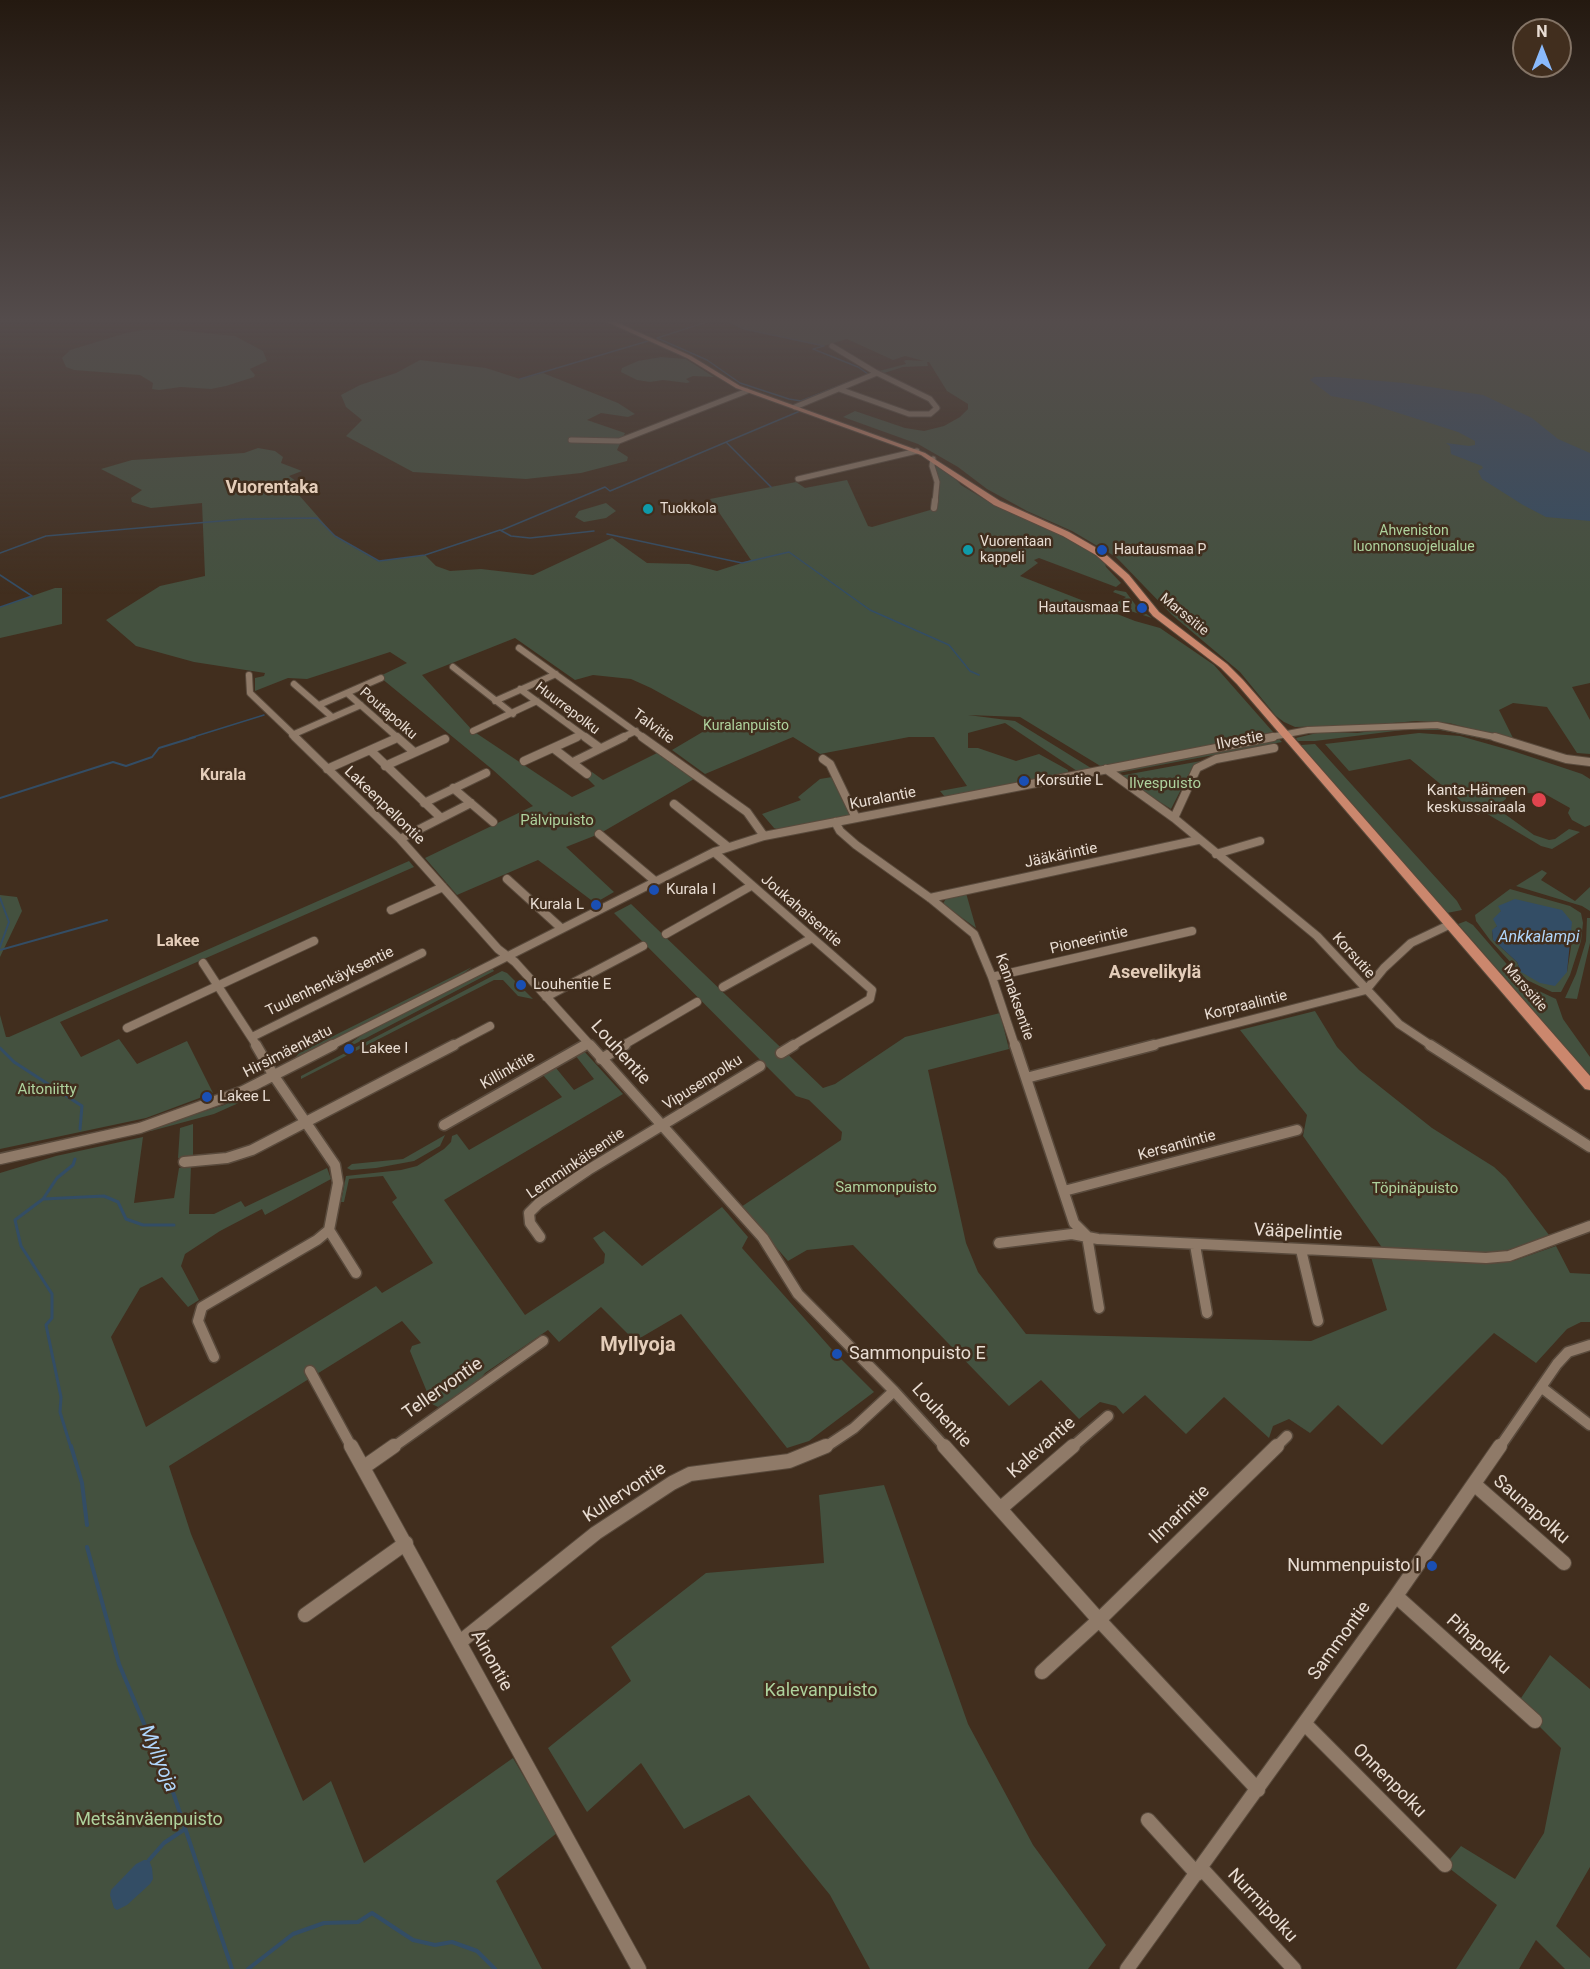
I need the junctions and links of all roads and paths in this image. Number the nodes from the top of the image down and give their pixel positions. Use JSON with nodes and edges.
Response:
{"nodes":[{"id":1,"x":696,"y":411,"type":"edge"},
{"id":2,"x":806,"y":411,"type":"edge"},
{"id":3,"x":900,"y":411,"type":"edge"},
{"id":4,"x":935,"y":411,"type":"edge"},
{"id":5,"x":571,"y":440,"type":"dead end"},
{"id":6,"x":917,"y":451,"type":"junction"},
{"id":7,"x":933,"y":459,"type":"junction"},
{"id":8,"x":798,"y":479,"type":"dead end"},
{"id":9,"x":933,"y":508,"type":"dead end"},
{"id":10,"x":519,"y":648,"type":"dead end"},
{"id":11,"x":453,"y":667,"type":"dead end"},
{"id":12,"x":556,"y":674,"type":"junction"},
{"id":13,"x":249,"y":675,"type":"dead end"},
{"id":14,"x":381,"y":678,"type":"dead end"},
{"id":15,"x":294,"y":684,"type":"dead end"},
{"id":16,"x":520,"y":690,"type":"junction"},
{"id":17,"x":346,"y":693,"type":"junction"},
{"id":18,"x":495,"y":701,"type":"junction"},
{"id":19,"x":537,"y":701,"type":"junction"},
{"id":20,"x":319,"y":705,"type":"junction"},
{"id":21,"x":361,"y":705,"type":"junction"},
{"id":22,"x":513,"y":714,"type":"junction"},
{"id":23,"x":332,"y":717,"type":"junction"},
{"id":24,"x":473,"y":731,"type":"dead end"},
{"id":25,"x":636,"y":731,"type":"junction"},
{"id":26,"x":1287,"y":734,"type":"junction"},
{"id":27,"x":292,"y":735,"type":"junction"},
{"id":28,"x":581,"y":735,"type":"junction"},
{"id":29,"x":397,"y":738,"type":"junction"},
{"id":30,"x":445,"y":739,"type":"dead end"},
{"id":31,"x":553,"y":748,"type":"junction"},
{"id":32,"x":600,"y":748,"type":"junction"},
{"id":33,"x":1274,"y":748,"type":"dead end"},
{"id":34,"x":370,"y":750,"type":"junction"},
{"id":35,"x":414,"y":752,"type":"junction"},
{"id":36,"x":823,"y":759,"type":"dead end"},
{"id":37,"x":524,"y":761,"type":"dead end"},
{"id":38,"x":573,"y":762,"type":"junction"},
{"id":39,"x":1590,"y":762,"type":"edge"},
{"id":40,"x":385,"y":765,"type":"junction"},
{"id":41,"x":327,"y":769,"type":"junction"},
{"id":42,"x":1106,"y":769,"type":"junction"},
{"id":43,"x":486,"y":773,"type":"dead end"},
{"id":44,"x":587,"y":774,"type":"dead end"},
{"id":45,"x":453,"y":788,"type":"junction"},
{"id":46,"x":424,"y":803,"type":"junction"},
{"id":47,"x":471,"y":803,"type":"junction"},
{"id":48,"x":674,"y":804,"type":"dead end"},
{"id":49,"x":441,"y":818,"type":"junction"},
{"id":50,"x":856,"y":818,"type":"junction"},
{"id":51,"x":1174,"y":818,"type":"junction"},
{"id":52,"x":493,"y":822,"type":"dead end"},
{"id":53,"x":835,"y":822,"type":"junction"},
{"id":54,"x":600,"y":834,"type":"dead end"},
{"id":55,"x":764,"y":836,"type":"junction"},
{"id":56,"x":400,"y":839,"type":"junction"},
{"id":57,"x":1198,"y":840,"type":"junction"},
{"id":58,"x":1260,"y":841,"type":"dead end"},
{"id":59,"x":728,"y":847,"type":"junction"},
{"id":60,"x":714,"y":852,"type":"junction"},
{"id":61,"x":1216,"y":854,"type":"junction"},
{"id":62,"x":507,"y":879,"type":"dead end"},
{"id":63,"x":655,"y":881,"type":"junction"},
{"id":64,"x":751,"y":886,"type":"junction"},
{"id":65,"x":443,"y":887,"type":"junction"},
{"id":66,"x":930,"y":898,"type":"junction"},
{"id":67,"x":391,"y":910,"type":"dead end"},
{"id":68,"x":1451,"y":924,"type":"junction"},
{"id":69,"x":561,"y":928,"type":"junction"},
{"id":70,"x":1192,"y":931,"type":"dead end"},
{"id":71,"x":666,"y":933,"type":"dead end"},
{"id":72,"x":812,"y":938,"type":"junction"},
{"id":73,"x":314,"y":941,"type":"dead end"},
{"id":74,"x":643,"y":946,"type":"dead end"},
{"id":75,"x":422,"y":953,"type":"dead end"},
{"id":76,"x":507,"y":956,"type":"junction"},
{"id":77,"x":203,"y":963,"type":"dead end"},
{"id":78,"x":992,"y":977,"type":"junction"},
{"id":79,"x":217,"y":986,"type":"junction"},
{"id":80,"x":723,"y":987,"type":"dead end"},
{"id":81,"x":1366,"y":990,"type":"junction"},
{"id":82,"x":546,"y":997,"type":"junction"},
{"id":83,"x":697,"y":1002,"type":"dead end"},
{"id":84,"x":490,"y":1026,"type":"dead end"},
{"id":85,"x":127,"y":1028,"type":"dead end"},
{"id":86,"x":252,"y":1037,"type":"junction"},
{"id":87,"x":587,"y":1044,"type":"junction"},
{"id":88,"x":781,"y":1053,"type":"dead end"},
{"id":89,"x":601,"y":1059,"type":"junction"},
{"id":90,"x":760,"y":1066,"type":"dead end"},
{"id":91,"x":274,"y":1076,"type":"junction"},
{"id":92,"x":1026,"y":1078,"type":"junction"},
{"id":93,"x":1590,"y":1085,"type":"edge"},
{"id":94,"x":306,"y":1125,"type":"junction"},
{"id":95,"x":444,"y":1125,"type":"dead end"},
{"id":96,"x":662,"y":1126,"type":"junction"},
{"id":97,"x":1297,"y":1130,"type":"dead end"},
{"id":98,"x":1590,"y":1147,"type":"edge"},
{"id":99,"x":0,"y":1159,"type":"edge"},
{"id":100,"x":184,"y":1162,"type":"dead end"},
{"id":101,"x":1064,"y":1191,"type":"junction"},
{"id":102,"x":1590,"y":1226,"type":"edge"},
{"id":103,"x":330,"y":1230,"type":"junction"},
{"id":104,"x":1087,"y":1236,"type":"junction"},
{"id":105,"x":540,"y":1237,"type":"dead end"},
{"id":106,"x":999,"y":1242,"type":"dead end"},
{"id":107,"x":1195,"y":1245,"type":"junction"},
{"id":108,"x":1301,"y":1250,"type":"junction"},
{"id":109,"x":356,"y":1273,"type":"dead end"},
{"id":110,"x":1099,"y":1308,"type":"dead end"},
{"id":111,"x":1207,"y":1313,"type":"dead end"},
{"id":112,"x":1318,"y":1321,"type":"dead end"},
{"id":113,"x":543,"y":1341,"type":"dead end"},
{"id":114,"x":1590,"y":1345,"type":"edge"},
{"id":115,"x":213,"y":1357,"type":"dead end"},
{"id":116,"x":310,"y":1371,"type":"dead end"},
{"id":117,"x":1541,"y":1387,"type":"junction"},
{"id":118,"x":894,"y":1391,"type":"junction"},
{"id":119,"x":1108,"y":1416,"type":"dead end"},
{"id":120,"x":1590,"y":1425,"type":"edge"},
{"id":121,"x":1287,"y":1436,"type":"dead end"},
{"id":122,"x":364,"y":1467,"type":"junction"},
{"id":123,"x":1474,"y":1484,"type":"junction"},
{"id":124,"x":1001,"y":1508,"type":"junction"},
{"id":125,"x":406,"y":1543,"type":"junction"},
{"id":126,"x":1564,"y":1563,"type":"dead end"},
{"id":127,"x":1396,"y":1596,"type":"junction"},
{"id":128,"x":305,"y":1615,"type":"dead end"},
{"id":129,"x":1100,"y":1620,"type":"junction"},
{"id":130,"x":460,"y":1642,"type":"junction"},
{"id":131,"x":1042,"y":1672,"type":"dead end"},
{"id":132,"x":1535,"y":1721,"type":"dead end"},
{"id":133,"x":1305,"y":1724,"type":"junction"},
{"id":134,"x":1258,"y":1790,"type":"junction"},
{"id":135,"x":1148,"y":1820,"type":"dead end"},
{"id":136,"x":1444,"y":1865,"type":"dead end"},
{"id":137,"x":1199,"y":1871,"type":"junction"},
{"id":138,"x":639,"y":1969,"type":"edge"},
{"id":139,"x":1127,"y":1969,"type":"edge"},
{"id":140,"x":1294,"y":1969,"type":"edge"}],
"edges":[{"from":1,"to":5,"type":"street"},
{"from":2,"to":6,"type":"main road","name":"Marssitie"},
{"from":3,"to":4,"type":"street"},
{"from":6,"to":7,"type":"main road","name":"Marssitie"},
{"from":6,"to":8,"type":"street"},
{"from":7,"to":9,"type":"street"},
{"from":7,"to":26,"type":"main road","name":"Marssitie"},
{"from":10,"to":12,"type":"street","name":"Talvitie"},
{"from":11,"to":18,"type":"street"},
{"from":12,"to":16,"type":"street"},
{"from":12,"to":25,"type":"street","name":"Talvitie"},
{"from":13,"to":27,"type":"street","name":"Lakeenpellontie"},
{"from":14,"to":17,"type":"street"},
{"from":15,"to":20,"type":"street"},
{"from":16,"to":18,"type":"street"},
{"from":16,"to":19,"type":"street","name":"Huurrepolku"},
{"from":17,"to":20,"type":"street"},
{"from":17,"to":21,"type":"street","name":"Poutapolku"},
{"from":18,"to":22,"type":"street"},
{"from":19,"to":22,"type":"street"},
{"from":19,"to":28,"type":"street","name":"Huurrepolku"},
{"from":20,"to":23,"type":"street"},
{"from":21,"to":23,"type":"street"},
{"from":21,"to":29,"type":"street","name":"Poutapolku"},
{"from":22,"to":24,"type":"street"},
{"from":23,"to":27,"type":"street"},
{"from":25,"to":32,"type":"street"},
{"from":25,"to":55,"type":"street","name":"Talvitie"},
{"from":26,"to":39,"type":"street","name":"Kuralantie"},
{"from":26,"to":42,"type":"street","name":"Kuralantie"},
{"from":26,"to":68,"type":"main road","name":"Marssitie"},
{"from":27,"to":41,"type":"street","name":"Lakeenpellontie"},
{"from":28,"to":31,"type":"street"},
{"from":28,"to":32,"type":"street","name":"Huurrepolku"},
{"from":29,"to":34,"type":"street"},
{"from":29,"to":35,"type":"street","name":"Poutapolku"},
{"from":30,"to":35,"type":"street"},
{"from":31,"to":37,"type":"street"},
{"from":31,"to":38,"type":"street"},
{"from":32,"to":38,"type":"street"},
{"from":33,"to":51,"type":"street","name":"Ilvestie"},
{"from":34,"to":40,"type":"street"},
{"from":34,"to":41,"type":"street"},
{"from":35,"to":40,"type":"street"},
{"from":36,"to":50,"type":"street"},
{"from":38,"to":44,"type":"street"},
{"from":40,"to":46,"type":"street"},
{"from":41,"to":56,"type":"street","name":"Lakeenpellontie"},
{"from":42,"to":50,"type":"street","name":"Kuralantie"},
{"from":42,"to":51,"type":"street","name":"Korsutie"},
{"from":43,"to":45,"type":"street"},
{"from":45,"to":46,"type":"street"},
{"from":45,"to":47,"type":"street"},
{"from":46,"to":49,"type":"street"},
{"from":47,"to":49,"type":"street"},
{"from":47,"to":52,"type":"street"},
{"from":48,"to":59,"type":"street"},
{"from":49,"to":56,"type":"street"},
{"from":50,"to":53,"type":"street","name":"Kuralantie"},
{"from":51,"to":57,"type":"street","name":"Korsutie"},
{"from":53,"to":55,"type":"street","name":"Kuralantie"},
{"from":53,"to":66,"type":"street","name":"Kannaksentie"},
{"from":54,"to":63,"type":"street"},
{"from":55,"to":59,"type":"street","name":"Kuralantie"},
{"from":56,"to":65,"type":"street","name":"Lakeenpellontie"},
{"from":57,"to":61,"type":"street","name":"Korsutie"},
{"from":57,"to":66,"type":"street","name":"Jääkärintie"},
{"from":58,"to":61,"type":"street"},
{"from":59,"to":60,"type":"street","name":"Kuralantie"},
{"from":60,"to":63,"type":"street","name":"Kuralantie"},
{"from":60,"to":64,"type":"street","name":"Joukahaisentie"},
{"from":61,"to":81,"type":"street","name":"Korsutie"},
{"from":62,"to":69,"type":"street"},
{"from":63,"to":69,"type":"street","name":"Kuralantie"},
{"from":64,"to":71,"type":"street"},
{"from":64,"to":72,"type":"street","name":"Joukahaisentie"},
{"from":65,"to":67,"type":"street"},
{"from":65,"to":76,"type":"street","name":"Lakeenpellontie"},
{"from":66,"to":78,"type":"street","name":"Kannaksentie"},
{"from":68,"to":81,"type":"street"},
{"from":68,"to":93,"type":"main road","name":"Marssitie"},
{"from":69,"to":76,"type":"street","name":"Kuralantie"},
{"from":70,"to":78,"type":"street","name":"Pioneerintie"},
{"from":72,"to":80,"type":"street"},
{"from":72,"to":88,"type":"street","name":"Joukahaisentie"},
{"from":73,"to":79,"type":"street"},
{"from":74,"to":82,"type":"street"},
{"from":75,"to":86,"type":"street","name":"Tuulenhenkäyksentie"},
{"from":76,"to":82,"type":"street","name":"Louhentie"},
{"from":76,"to":91,"type":"street","name":"Hirsimäenkatu"},
{"from":77,"to":79,"type":"street"},
{"from":78,"to":92,"type":"street","name":"Kannaksentie"},
{"from":79,"to":85,"type":"street"},
{"from":79,"to":86,"type":"street"},
{"from":81,"to":92,"type":"street","name":"Korpraalintie"},
{"from":81,"to":98,"type":"street","name":"Korsutie"},
{"from":82,"to":87,"type":"street","name":"Louhentie"},
{"from":83,"to":89,"type":"street"},
{"from":84,"to":94,"type":"street"},
{"from":86,"to":91,"type":"street"},
{"from":87,"to":89,"type":"street","name":"Louhentie"},
{"from":87,"to":95,"type":"street","name":"Killinkitie"},
{"from":89,"to":96,"type":"street","name":"Louhentie"},
{"from":90,"to":96,"type":"street","name":"Vipusenpolku"},
{"from":91,"to":94,"type":"street"},
{"from":91,"to":99,"type":"street","name":"Hirsimäenkatu"},
{"from":92,"to":101,"type":"street","name":"Kannaksentie"},
{"from":94,"to":100,"type":"street"},
{"from":94,"to":103,"type":"street"},
{"from":96,"to":105,"type":"street","name":"Lemminkäisentie"},
{"from":96,"to":118,"type":"street","name":"Louhentie"},
{"from":97,"to":101,"type":"street","name":"Kersantintie"},
{"from":101,"to":104,"type":"street","name":"Kannaksentie"},
{"from":102,"to":108,"type":"street","name":"Vääpelintie"},
{"from":103,"to":109,"type":"street"},
{"from":103,"to":115,"type":"street"},
{"from":104,"to":106,"type":"street","name":"Vääpelintie"},
{"from":104,"to":107,"type":"street","name":"Vääpelintie"},
{"from":104,"to":110,"type":"street"},
{"from":107,"to":108,"type":"street","name":"Vääpelintie"},
{"from":107,"to":111,"type":"street"},
{"from":108,"to":112,"type":"street"},
{"from":113,"to":122,"type":"street","name":"Tellervontie"},
{"from":114,"to":117,"type":"street","name":"Sammontie"},
{"from":116,"to":122,"type":"street","name":"Ainontie"},
{"from":117,"to":120,"type":"street"},
{"from":117,"to":123,"type":"street","name":"Sammontie"},
{"from":118,"to":124,"type":"street","name":"Louhentie"},
{"from":118,"to":130,"type":"street","name":"Kullervontie"},
{"from":119,"to":124,"type":"street","name":"Kalevantie"},
{"from":121,"to":129,"type":"street","name":"Ilmarintie"},
{"from":122,"to":125,"type":"street","name":"Ainontie"},
{"from":123,"to":126,"type":"street","name":"Saunapolku"},
{"from":123,"to":127,"type":"street","name":"Sammontie"},
{"from":124,"to":129,"type":"street","name":"Louhentie"},
{"from":125,"to":128,"type":"street"},
{"from":125,"to":130,"type":"street","name":"Ainontie"},
{"from":127,"to":132,"type":"street","name":"Pihapolku"},
{"from":127,"to":133,"type":"street","name":"Sammontie"},
{"from":129,"to":131,"type":"street","name":"Ilmarintie"},
{"from":129,"to":134,"type":"street","name":"Louhentie"},
{"from":130,"to":138,"type":"street","name":"Ainontie"},
{"from":133,"to":134,"type":"street","name":"Sammontie"},
{"from":133,"to":136,"type":"street","name":"Onnenpolku"},
{"from":134,"to":137,"type":"street","name":"Sammontie"},
{"from":135,"to":137,"type":"street","name":"Nurmipolku"},
{"from":137,"to":139,"type":"street","name":"Sammontie"},
{"from":137,"to":140,"type":"street","name":"Nurmipolku"}]}
